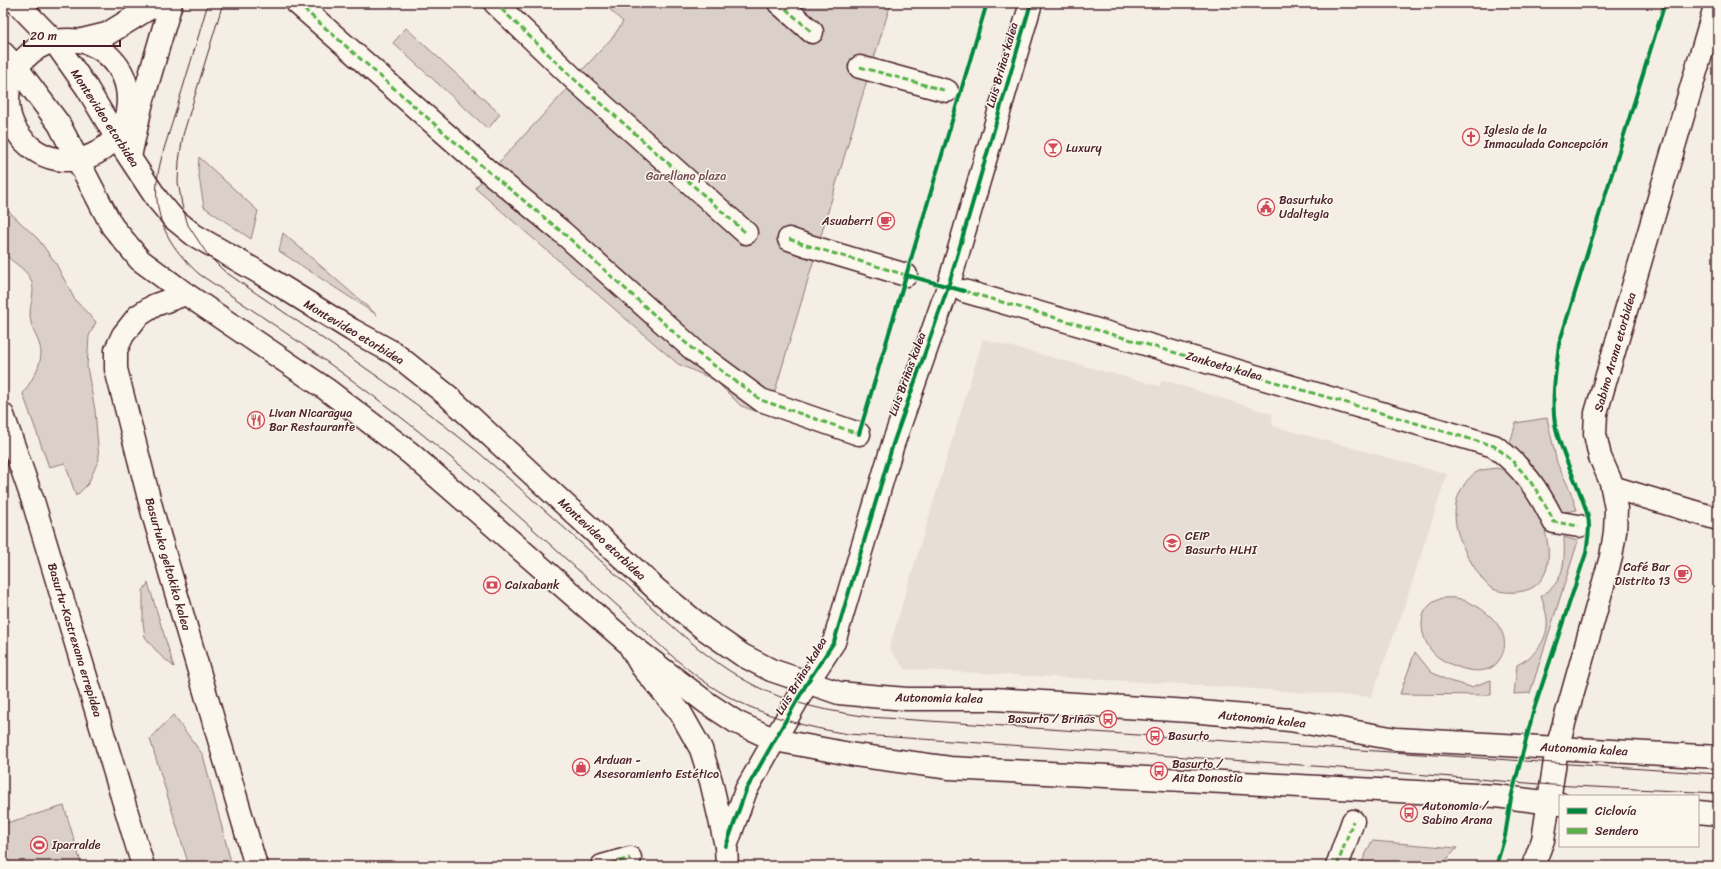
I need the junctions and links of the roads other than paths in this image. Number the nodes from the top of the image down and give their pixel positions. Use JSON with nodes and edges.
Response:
{"nodes":[{"id":1,"x":17,"y":3,"type":"edge"},
{"id":2,"x":154,"y":3,"type":"edge"},
{"id":3,"x":171,"y":3,"type":"edge"},
{"id":4,"x":296,"y":3,"type":"edge"},
{"id":5,"x":495,"y":3,"type":"edge"},
{"id":6,"x":779,"y":3,"type":"edge"},
{"id":7,"x":1031,"y":3,"type":"edge"},
{"id":8,"x":1716,"y":3,"type":"edge"},
{"id":9,"x":812,"y":32,"type":"dead end"},
{"id":10,"x":54,"y":41,"type":"junction"},
{"id":11,"x":78,"y":41,"type":"junction"},
{"id":12,"x":10,"y":61,"type":"edge"},
{"id":13,"x":860,"y":66,"type":"dead end"},
{"id":14,"x":148,"y":83,"type":"junction"},
{"id":15,"x":947,"y":91,"type":"dead end"},
{"id":16,"x":5,"y":102,"type":"edge"},
{"id":17,"x":126,"y":115,"type":"junction"},
{"id":18,"x":116,"y":137,"type":"junction"},
{"id":19,"x":130,"y":157,"type":"junction"},
{"id":20,"x":76,"y":160,"type":"junction"},
{"id":21,"x":746,"y":233,"type":"dead end"},
{"id":22,"x":789,"y":239,"type":"dead end"},
{"id":23,"x":906,"y":275,"type":"dead end"},
{"id":24,"x":964,"y":291,"type":"dead end"},
{"id":25,"x":186,"y":294,"type":"junction"},
{"id":26,"x":3,"y":415,"type":"edge"},
{"id":27,"x":859,"y":434,"type":"dead end"},
{"id":28,"x":1612,"y":488,"type":"junction"},
{"id":29,"x":1718,"y":519,"type":"edge"},
{"id":30,"x":1579,"y":526,"type":"dead end"},
{"id":31,"x":628,"y":643,"type":"junction"},
{"id":32,"x":807,"y":683,"type":"junction"},
{"id":33,"x":775,"y":740,"type":"junction"},
{"id":34,"x":1556,"y":756,"type":"junction"},
{"id":35,"x":1718,"y":757,"type":"edge"},
{"id":36,"x":1554,"y":804,"type":"edge"},
{"id":37,"x":1699,"y":812,"type":"edge"},
{"id":38,"x":1718,"y":814,"type":"edge"},
{"id":39,"x":1353,"y":821,"type":"dead end"},
{"id":40,"x":727,"y":856,"type":"edge"},
{"id":41,"x":630,"y":858,"type":"dead end"},
{"id":42,"x":143,"y":866,"type":"edge"},
{"id":43,"x":256,"y":866,"type":"edge"},
{"id":44,"x":602,"y":866,"type":"edge"},
{"id":45,"x":1337,"y":866,"type":"edge"},
{"id":46,"x":1532,"y":866,"type":"edge"}],
"edges":[{"from":1,"to":10,"type":"street","name":"Montevideo etorbidea"},
{"from":2,"to":11,"type":"street"},
{"from":3,"to":14,"type":"street"},
{"from":4,"to":27,"type":"street"},
{"from":5,"to":21,"type":"street"},
{"from":6,"to":9,"type":"street"},
{"from":7,"to":32,"type":"street","name":"Luis Briñas kalea"},
{"from":8,"to":28,"type":"street","name":"Sabino Arana etorbidea"},
{"from":10,"to":11,"type":"street"},
{"from":10,"to":12,"type":"street"},
{"from":10,"to":18,"type":"street","name":"Montevideo etorbidea"},
{"from":11,"to":17,"type":"street"},
{"from":12,"to":16,"type":"street"},
{"from":12,"to":20,"type":"street"},
{"from":13,"to":15,"type":"street"},
{"from":14,"to":17,"type":"street"},
{"from":14,"to":19,"type":"street"},
{"from":16,"to":20,"type":"street"},
{"from":17,"to":18,"type":"street"},
{"from":18,"to":19,"type":"street","name":"Montevideo etorbidea"},
{"from":18,"to":20,"type":"street"},
{"from":19,"to":32,"type":"street","name":"Montevideo etorbidea"},
{"from":20,"to":25,"type":"street"},
{"from":22,"to":23,"type":"street"},
{"from":24,"to":30,"type":"street","name":"Zankoeta kalea"},
{"from":25,"to":31,"type":"street"},
{"from":25,"to":43,"type":"street","name":"Basurtuko geltokiko kalea"},
{"from":26,"to":42,"type":"street","name":"Basurtu-Kastrexana errepidea"},
{"from":28,"to":29,"type":"street"},
{"from":28,"to":34,"type":"street","name":"Sabino Arana etorbidea"},
{"from":31,"to":33,"type":"street"},
{"from":31,"to":40,"type":"street"},
{"from":32,"to":33,"type":"street","name":"Luis Briñas kalea"},
{"from":32,"to":34,"type":"street","name":"Autonomia kalea"},
{"from":33,"to":36,"type":"street"},
{"from":33,"to":40,"type":"street","name":"Luis Briñas kalea"},
{"from":34,"to":35,"type":"street","name":"Autonomia kalea"},
{"from":34,"to":36,"type":"street","name":"Sabino Arana etorbidea"},
{"from":36,"to":46,"type":"street","name":"Sabino Arana etorbidea"},
{"from":37,"to":38,"type":"street"},
{"from":39,"to":45,"type":"street"},
{"from":41,"to":44,"type":"street"}]}
